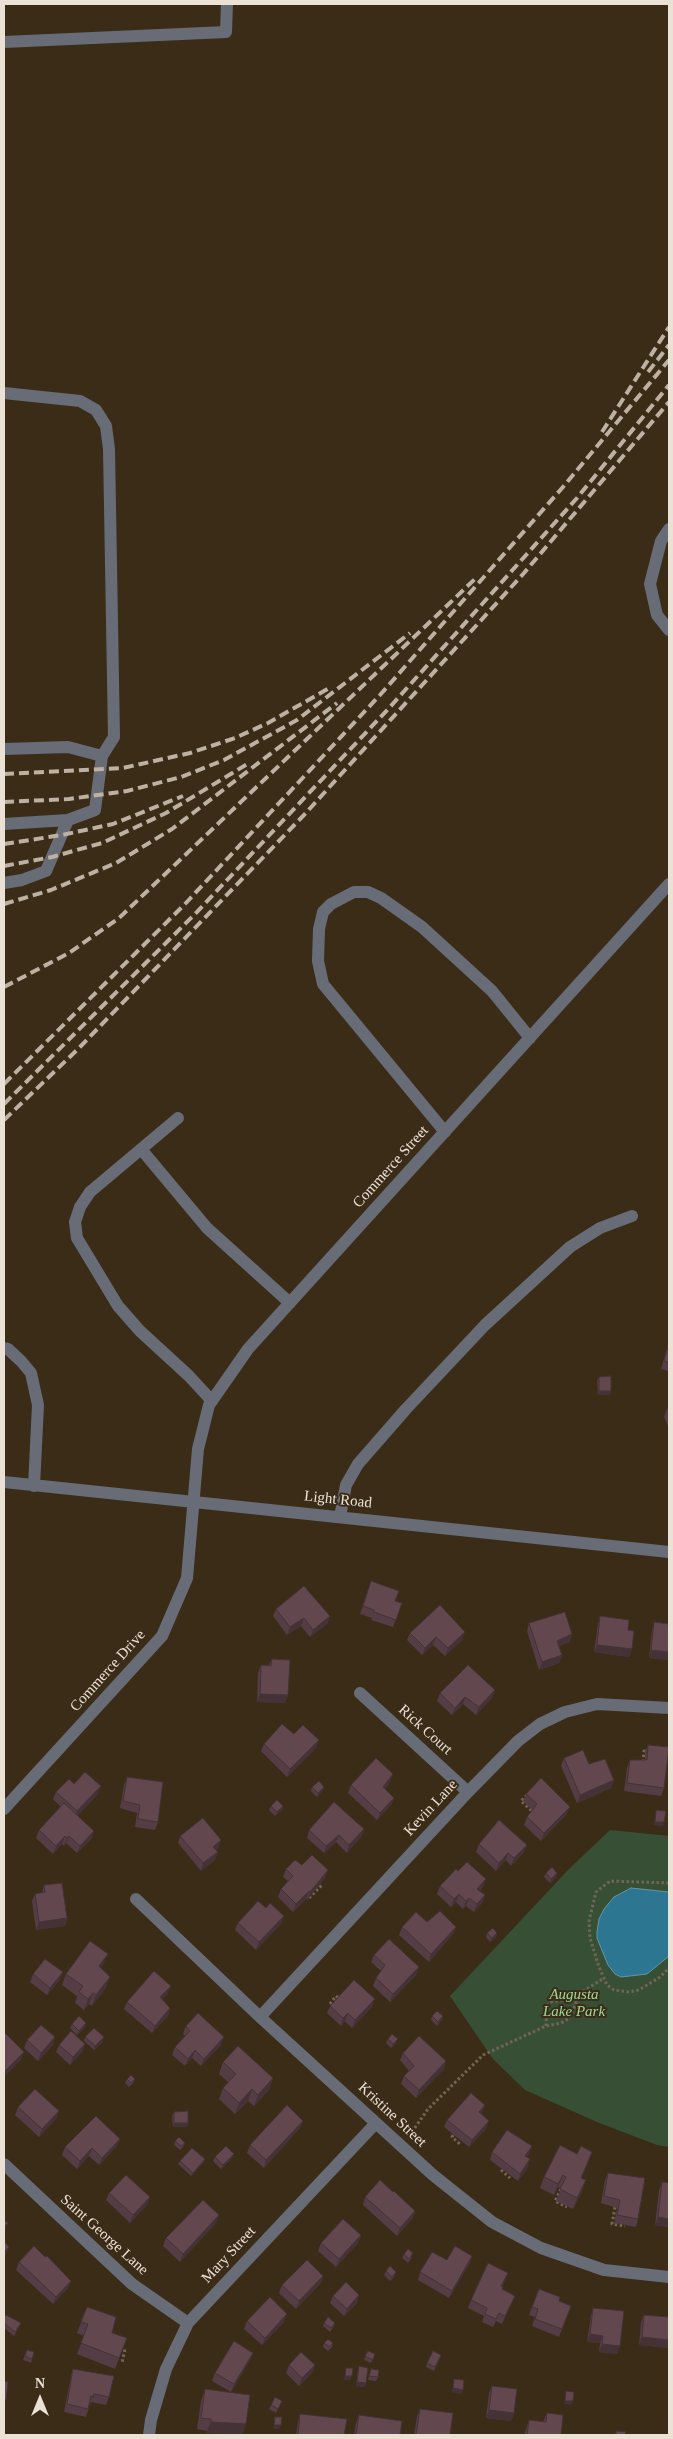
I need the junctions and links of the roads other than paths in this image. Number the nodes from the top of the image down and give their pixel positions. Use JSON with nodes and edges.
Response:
{"nodes":[{"id":1,"x":227,"y":4,"type":"edge"},
{"id":2,"x":4,"y":42,"type":"edge"},
{"id":3,"x":4,"y":393,"type":"edge"},
{"id":4,"x":669,"y":530,"type":"edge"},
{"id":5,"x":669,"y":630,"type":"edge"},
{"id":6,"x":4,"y":748,"type":"edge"},
{"id":7,"x":102,"y":756,"type":"junction"},
{"id":8,"x":68,"y":820,"type":"junction"},
{"id":9,"x":4,"y":824,"type":"edge"},
{"id":10,"x":4,"y":883,"type":"edge"},
{"id":11,"x":669,"y":884,"type":"edge"},
{"id":12,"x":530,"y":1038,"type":"junction"},
{"id":13,"x":178,"y":1118,"type":"dead end"},
{"id":14,"x":445,"y":1132,"type":"junction"},
{"id":15,"x":141,"y":1149,"type":"junction"},
{"id":16,"x":632,"y":1216,"type":"dead end"},
{"id":17,"x":290,"y":1303,"type":"junction"},
{"id":18,"x":4,"y":1348,"type":"edge"},
{"id":19,"x":212,"y":1400,"type":"junction"},
{"id":20,"x":4,"y":1482,"type":"edge"},
{"id":21,"x":34,"y":1486,"type":"junction"},
{"id":22,"x":194,"y":1500,"type":"junction"},
{"id":23,"x":340,"y":1517,"type":"junction"},
{"id":24,"x":669,"y":1552,"type":"edge"},
{"id":25,"x":360,"y":1693,"type":"dead end"},
{"id":26,"x":669,"y":1708,"type":"edge"},
{"id":27,"x":468,"y":1792,"type":"junction"},
{"id":28,"x":4,"y":1809,"type":"edge"},
{"id":29,"x":136,"y":1899,"type":"dead end"},
{"id":30,"x":260,"y":2017,"type":"junction"},
{"id":31,"x":376,"y":2123,"type":"junction"},
{"id":32,"x":4,"y":2164,"type":"edge"},
{"id":33,"x":669,"y":2277,"type":"edge"},
{"id":34,"x":188,"y":2323,"type":"junction"},
{"id":35,"x":149,"y":2435,"type":"edge"}],
"edges":[{"from":1,"to":2,"type":"street"},
{"from":3,"to":7,"type":"street"},
{"from":4,"to":5,"type":"street"},
{"from":6,"to":7,"type":"street"},
{"from":7,"to":8,"type":"street"},
{"from":8,"to":9,"type":"street"},
{"from":8,"to":10,"type":"street"},
{"from":11,"to":12,"type":"street","name":"Commerce Street"},
{"from":12,"to":14,"type":"street","name":"Commerce Street"},
{"from":12,"to":14,"type":"street"},
{"from":13,"to":15,"type":"street"},
{"from":14,"to":17,"type":"street","name":"Commerce Street"},
{"from":15,"to":17,"type":"street"},
{"from":15,"to":19,"type":"street"},
{"from":16,"to":23,"type":"street"},
{"from":17,"to":19,"type":"street","name":"Commerce Street"},
{"from":18,"to":21,"type":"street"},
{"from":19,"to":22,"type":"street","name":"Commerce Street"},
{"from":20,"to":21,"type":"street","name":"Light Road"},
{"from":21,"to":22,"type":"street","name":"Light Road"},
{"from":22,"to":23,"type":"street","name":"Light Road"},
{"from":22,"to":28,"type":"street","name":"Commerce Drive"},
{"from":23,"to":24,"type":"street","name":"Light Road"},
{"from":25,"to":27,"type":"street","name":"Rick Court"},
{"from":26,"to":27,"type":"street","name":"Kevin Lane"},
{"from":27,"to":30,"type":"street","name":"Kevin Lane"},
{"from":29,"to":30,"type":"street","name":"Kristine Street"},
{"from":30,"to":31,"type":"street","name":"Kristine Street"},
{"from":31,"to":33,"type":"street","name":"Kristine Street"},
{"from":31,"to":34,"type":"street","name":"Mary Street"},
{"from":32,"to":34,"type":"street","name":"Saint George Lane"},
{"from":34,"to":35,"type":"street","name":"Mary Street"}]}
